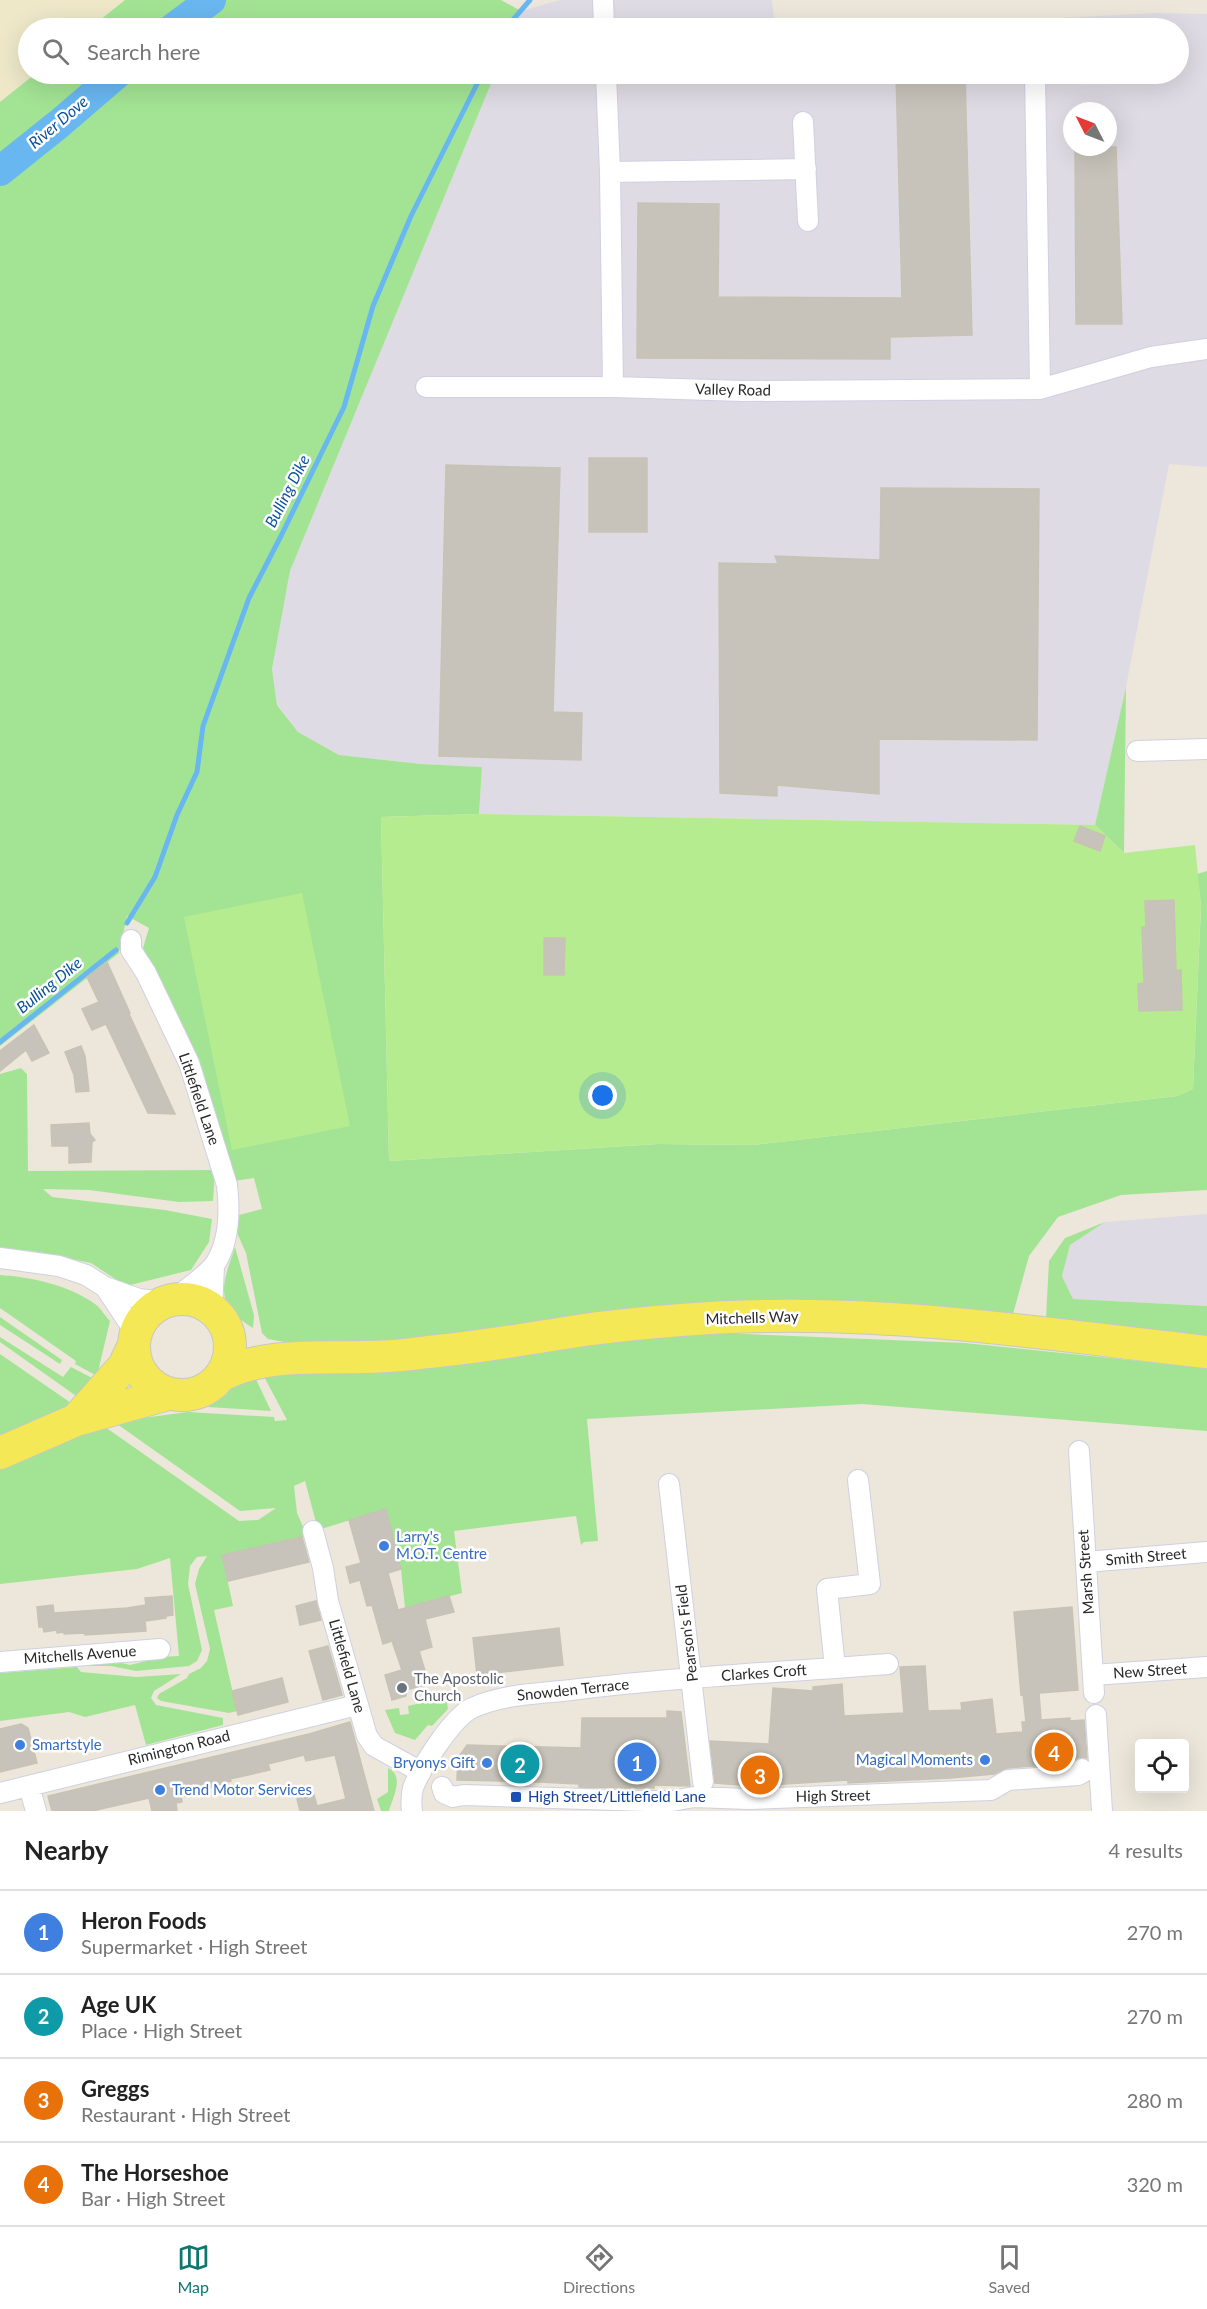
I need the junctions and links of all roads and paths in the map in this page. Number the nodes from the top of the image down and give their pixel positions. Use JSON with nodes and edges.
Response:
{"nodes":[{"id":1,"x":603,"y":0,"type":"edge"},
{"id":2,"x":604,"y":18,"type":"edge"},
{"id":3,"x":606,"y":84,"type":"edge"},
{"id":4,"x":1035,"y":84,"type":"edge"},
{"id":5,"x":803,"y":122,"type":"dead end"},
{"id":6,"x":806,"y":169,"type":"junction"},
{"id":7,"x":610,"y":172,"type":"junction"},
{"id":8,"x":808,"y":221,"type":"dead end"},
{"id":9,"x":1207,"y":350,"type":"edge"},
{"id":10,"x":426,"y":387,"type":"dead end"},
{"id":11,"x":613,"y":387,"type":"junction"},
{"id":12,"x":1040,"y":389,"type":"junction"},
{"id":13,"x":1207,"y":749,"type":"edge"},
{"id":14,"x":1137,"y":751,"type":"dead end"},
{"id":15,"x":131,"y":940,"type":"dead end"},
{"id":16,"x":0,"y":1258,"type":"edge"},
{"id":17,"x":214,"y":1266,"type":"junction"},
{"id":18,"x":105,"y":1287,"type":"junction"},
{"id":19,"x":169,"y":1300,"type":"junction"},
{"id":20,"x":216,"y":1313,"type":"junction"},
{"id":21,"x":134,"y":1340,"type":"junction"},
{"id":22,"x":1207,"y":1352,"type":"edge"},
{"id":23,"x":297,"y":1358,"type":"junction"},
{"id":24,"x":222,"y":1375,"type":"junction"},
{"id":25,"x":168,"y":1394,"type":"junction"},
{"id":26,"x":76,"y":1420,"type":"junction"},
{"id":27,"x":1079,"y":1451,"type":"dead end"},
{"id":28,"x":0,"y":1453,"type":"edge"},
{"id":29,"x":858,"y":1480,"type":"dead end"},
{"id":30,"x":669,"y":1484,"type":"dead end"},
{"id":31,"x":313,"y":1531,"type":"dead end"},
{"id":32,"x":1207,"y":1552,"type":"edge"},
{"id":33,"x":1086,"y":1562,"type":"junction"},
{"id":34,"x":160,"y":1649,"type":"dead end"},
{"id":35,"x":0,"y":1662,"type":"edge"},
{"id":36,"x":888,"y":1664,"type":"dead end"},
{"id":37,"x":1207,"y":1667,"type":"edge"},
{"id":38,"x":836,"y":1668,"type":"junction"},
{"id":39,"x":692,"y":1678,"type":"junction"},
{"id":40,"x":1094,"y":1684,"type":"joint"},
{"id":41,"x":357,"y":1705,"type":"junction"},
{"id":42,"x":1096,"y":1715,"type":"dead end"},
{"id":43,"x":1082,"y":1769,"type":"dead end"},
{"id":44,"x":421,"y":1772,"type":"junction"},
{"id":45,"x":703,"y":1782,"type":"dead end"},
{"id":46,"x":29,"y":1786,"type":"junction"},
{"id":47,"x":442,"y":1787,"type":"dead end"},
{"id":48,"x":0,"y":1793,"type":"edge"},
{"id":49,"x":36,"y":1811,"type":"edge"},
{"id":50,"x":412,"y":1811,"type":"edge"},
{"id":51,"x":1102,"y":1811,"type":"edge"}],
"edges":[{"from":1,"to":2,"type":"street"},
{"from":3,"to":7,"type":"street"},
{"from":4,"to":12,"type":"street"},
{"from":5,"to":6,"type":"street"},
{"from":6,"to":7,"type":"street"},
{"from":6,"to":8,"type":"street"},
{"from":7,"to":11,"type":"street"},
{"from":9,"to":12,"type":"street","name":"Valley Road"},
{"from":10,"to":11,"type":"street","name":"Valley Road"},
{"from":11,"to":12,"type":"street","name":"Valley Road"},
{"from":13,"to":14,"type":"street"},
{"from":15,"to":17,"type":"street","name":"Littlefield Lane"},
{"from":16,"to":18,"type":"street"},
{"from":17,"to":19,"type":"street","name":"Littlefield Lane"},
{"from":17,"to":20,"type":"street","name":"Littlefield Lane"},
{"from":18,"to":19,"type":"street"},
{"from":18,"to":21,"type":"street"},
{"from":19,"to":20,"type":"main road"},
{"from":19,"to":21,"type":"main road"},
{"from":20,"to":23,"type":"main road","name":"Mitchells Way"},
{"from":20,"to":24,"type":"main road"},
{"from":21,"to":25,"type":"main road"},
{"from":21,"to":26,"type":"main road"},
{"from":22,"to":23,"type":"main road","name":"Mitchells Way"},
{"from":23,"to":24,"type":"main road","name":"Mitchells Way"},
{"from":24,"to":25,"type":"main road"},
{"from":25,"to":26,"type":"main road"},
{"from":26,"to":28,"type":"main road"},
{"from":27,"to":33,"type":"street","name":"Marsh Street"},
{"from":29,"to":38,"type":"street"},
{"from":30,"to":39,"type":"street","name":"Pearson's Field"},
{"from":31,"to":41,"type":"street","name":"Littlefield Lane"},
{"from":32,"to":33,"type":"street","name":"Smith Street"},
{"from":33,"to":40,"type":"street","name":"Marsh Street"},
{"from":34,"to":35,"type":"street","name":"Mitchells Avenue"},
{"from":36,"to":38,"type":"street","name":"Clarkes Croft"},
{"from":37,"to":40,"type":"street","name":"New Street"},
{"from":38,"to":39,"type":"street","name":"Clarkes Croft"},
{"from":39,"to":44,"type":"street","name":"Snowden Terrace"},
{"from":39,"to":45,"type":"street","name":"Pearson's Field"},
{"from":41,"to":44,"type":"street","name":"Littlefield Lane"},
{"from":41,"to":46,"type":"street","name":"Rimington Road"},
{"from":42,"to":51,"type":"street"},
{"from":43,"to":47,"type":"street","name":"High Street"},
{"from":44,"to":50,"type":"street","name":"Snowden Terrace"},
{"from":46,"to":48,"type":"street","name":"Rimington Road"},
{"from":46,"to":49,"type":"street"}]}
